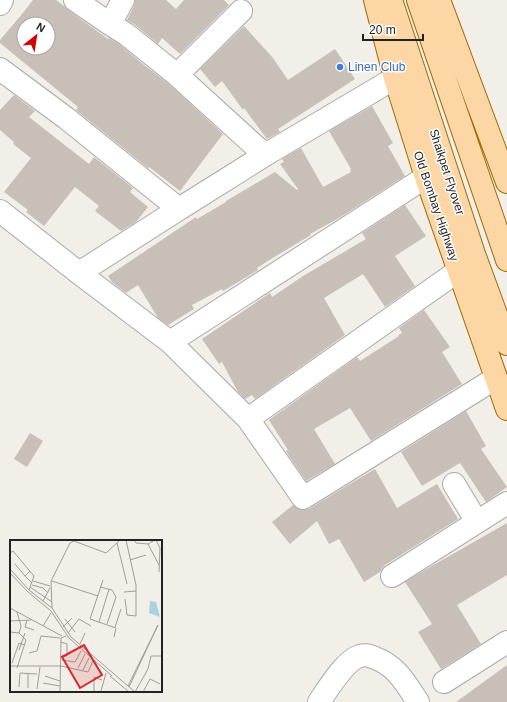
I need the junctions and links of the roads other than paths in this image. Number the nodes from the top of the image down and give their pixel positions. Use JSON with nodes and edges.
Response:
{"nodes":[{"id":1,"x":2,"y":0,"type":"edge"},
{"id":2,"x":75,"y":0,"type":"edge"},
{"id":3,"x":123,"y":0,"type":"edge"},
{"id":4,"x":374,"y":0,"type":"edge"},
{"id":5,"x":391,"y":0,"type":"edge"},
{"id":6,"x":418,"y":0,"type":"edge"},
{"id":7,"x":439,"y":0,"type":"edge"},
{"id":8,"x":0,"y":4,"type":"edge"},
{"id":9,"x":241,"y":11,"type":"dead end"},
{"id":10,"x":110,"y":24,"type":"junction"},
{"id":11,"x":0,"y":69,"type":"edge"},
{"id":12,"x":177,"y":74,"type":"junction"},
{"id":13,"x":395,"y":78,"type":"junction"},
{"id":14,"x":265,"y":155,"type":"junction"},
{"id":15,"x":426,"y":177,"type":"junction"},
{"id":16,"x":507,"y":182,"type":"edge"},
{"id":17,"x":178,"y":209,"type":"junction"},
{"id":18,"x":0,"y":211,"type":"edge"},
{"id":19,"x":507,"y":260,"type":"edge"},
{"id":20,"x":458,"y":271,"type":"junction"},
{"id":21,"x":79,"y":274,"type":"junction"},
{"id":22,"x":170,"y":342,"type":"junction"},
{"id":23,"x":507,"y":344,"type":"edge"},
{"id":24,"x":496,"y":378,"type":"junction"},
{"id":25,"x":507,"y":409,"type":"edge"},
{"id":26,"x":248,"y":419,"type":"junction"},
{"id":27,"x":454,"y":484,"type":"dead end"},
{"id":28,"x":507,"y":503,"type":"edge"},
{"id":29,"x":477,"y":522,"type":"junction"},
{"id":30,"x":392,"y":576,"type":"dead end"},
{"id":31,"x":507,"y":642,"type":"edge"},
{"id":32,"x":444,"y":682,"type":"dead end"},
{"id":33,"x":319,"y":702,"type":"edge"},
{"id":34,"x":418,"y":702,"type":"edge"}],
"edges":[{"from":1,"to":8,"type":"street"},
{"from":2,"to":10,"type":"street"},
{"from":3,"to":10,"type":"street"},
{"from":4,"to":13,"type":"main road","name":"Old Bombay Highway"},
{"from":5,"to":23,"type":"main road","name":"Shaikpet Flyover"},
{"from":6,"to":19,"type":"main road"},
{"from":7,"to":16,"type":"main road"},
{"from":9,"to":12,"type":"street"},
{"from":10,"to":12,"type":"street"},
{"from":11,"to":17,"type":"street"},
{"from":12,"to":14,"type":"street"},
{"from":13,"to":14,"type":"street"},
{"from":13,"to":15,"type":"main road","name":"Old Bombay Highway"},
{"from":14,"to":17,"type":"street"},
{"from":15,"to":20,"type":"main road","name":"Old Bombay Highway"},
{"from":15,"to":22,"type":"street"},
{"from":17,"to":21,"type":"street"},
{"from":18,"to":21,"type":"street"},
{"from":20,"to":24,"type":"main road","name":"Old Bombay Highway"},
{"from":20,"to":26,"type":"street"},
{"from":21,"to":22,"type":"street"},
{"from":22,"to":26,"type":"street"},
{"from":24,"to":25,"type":"main road","name":"Old Bombay Highway"},
{"from":24,"to":26,"type":"street"},
{"from":27,"to":29,"type":"street"},
{"from":28,"to":29,"type":"street"},
{"from":29,"to":30,"type":"street"},
{"from":31,"to":32,"type":"street"},
{"from":33,"to":34,"type":"street"}]}
